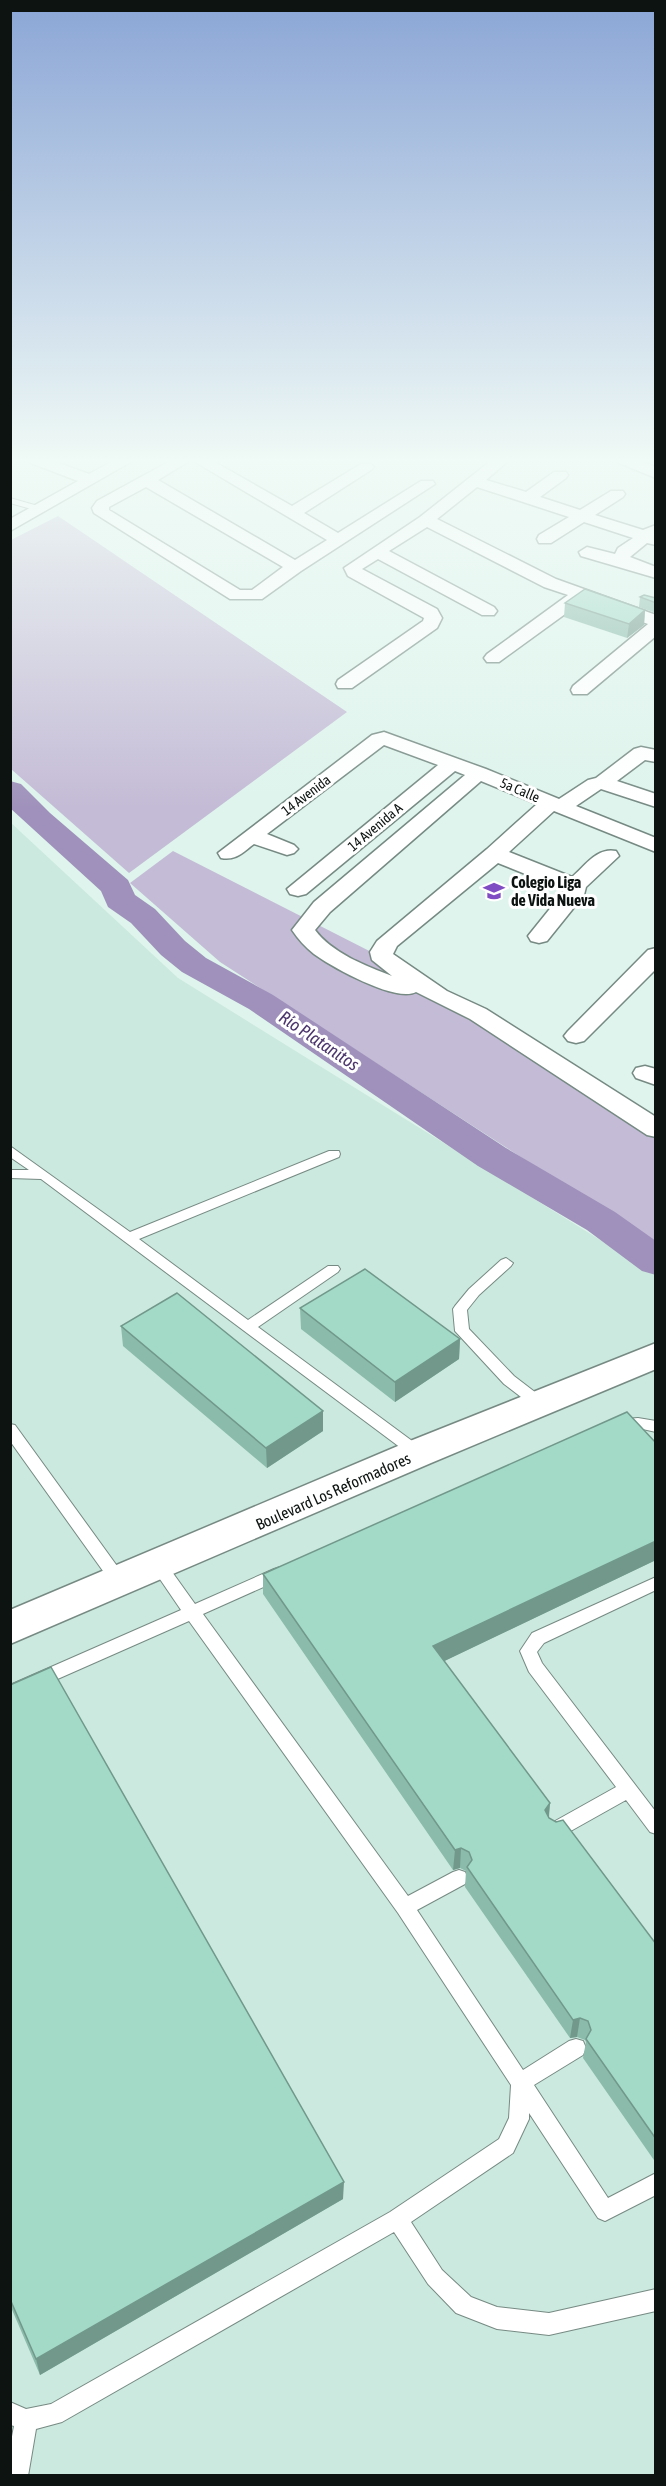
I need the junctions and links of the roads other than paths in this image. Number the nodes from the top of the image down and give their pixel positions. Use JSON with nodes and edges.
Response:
{"nodes":[{"id":1,"x":205,"y":576,"type":"edge"},
{"id":2,"x":282,"y":576,"type":"edge"},
{"id":3,"x":363,"y":576,"type":"edge"},
{"id":4,"x":423,"y":576,"type":"edge"},
{"id":5,"x":535,"y":576,"type":"edge"},
{"id":6,"x":579,"y":595,"type":"junction"},
{"id":7,"x":488,"y":611,"type":"dead end"},
{"id":8,"x":656,"y":621,"type":"edge"},
{"id":9,"x":656,"y":627,"type":"edge"},
{"id":10,"x":493,"y":658,"type":"dead end"},
{"id":11,"x":345,"y":684,"type":"dead end"},
{"id":12,"x":580,"y":690,"type":"dead end"},
{"id":13,"x":384,"y":738,"type":"joint"},
{"id":14,"x":656,"y":756,"type":"edge"},
{"id":15,"x":452,"y":763,"type":"junction"},
{"id":16,"x":479,"y":773,"type":"junction"},
{"id":17,"x":602,"y":783,"type":"junction"},
{"id":18,"x":656,"y":801,"type":"edge"},
{"id":19,"x":556,"y":805,"type":"junction"},
{"id":20,"x":251,"y":836,"type":"junction"},
{"id":21,"x":655,"y":839,"type":"edge"},
{"id":22,"x":287,"y":849,"type":"dead end"},
{"id":23,"x":229,"y":853,"type":"dead end"},
{"id":24,"x":495,"y":854,"type":"junction"},
{"id":25,"x":608,"y":856,"type":"dead end"},
{"id":26,"x":575,"y":886,"type":"junction"},
{"id":27,"x":298,"y":889,"type":"dead end"},
{"id":28,"x":539,"y":936,"type":"dead end"},
{"id":29,"x":656,"y":955,"type":"edge"},
{"id":30,"x":439,"y":996,"type":"junction"},
{"id":31,"x":576,"y":1036,"type":"dead end"},
{"id":32,"x":656,"y":1129,"type":"edge"},
{"id":33,"x":10,"y":1150,"type":"edge"},
{"id":34,"x":334,"y":1154,"type":"dead end"},
{"id":35,"x":10,"y":1174,"type":"edge"},
{"id":36,"x":45,"y":1175,"type":"junction"},
{"id":37,"x":129,"y":1239,"type":"junction"},
{"id":38,"x":506,"y":1263,"type":"dead end"},
{"id":39,"x":333,"y":1269,"type":"dead end"},
{"id":40,"x":249,"y":1326,"type":"junction"},
{"id":41,"x":656,"y":1355,"type":"edge"},
{"id":42,"x":539,"y":1403,"type":"junction"},
{"id":43,"x":656,"y":1427,"type":"edge"},
{"id":44,"x":10,"y":1429,"type":"edge"},
{"id":45,"x":599,"y":1429,"type":"edge"},
{"id":46,"x":418,"y":1453,"type":"junction"},
{"id":47,"x":300,"y":1564,"type":"edge"},
{"id":48,"x":159,"y":1566,"type":"junction"},
{"id":49,"x":120,"y":1582,"type":"junction"},
{"id":50,"x":656,"y":1584,"type":"edge"},
{"id":51,"x":192,"y":1613,"type":"junction"},
{"id":52,"x":10,"y":1628,"type":"edge"},
{"id":53,"x":10,"y":1693,"type":"edge"},
{"id":54,"x":629,"y":1789,"type":"junction"},
{"id":55,"x":656,"y":1826,"type":"edge"},
{"id":56,"x":554,"y":1831,"type":"edge"},
{"id":57,"x":459,"y":1878,"type":"dead end"},
{"id":58,"x":405,"y":1907,"type":"junction"},
{"id":59,"x":576,"y":2048,"type":"dead end"},
{"id":60,"x":521,"y":2082,"type":"junction"},
{"id":61,"x":656,"y":2183,"type":"edge"},
{"id":62,"x":397,"y":2219,"type":"junction"},
{"id":63,"x":656,"y":2300,"type":"edge"},
{"id":64,"x":18,"y":2416,"type":"edge"},
{"id":65,"x":17,"y":2475,"type":"edge"}],
"edges":[{"from":1,"to":2,"type":"street"},
{"from":3,"to":11,"type":"street"},
{"from":4,"to":7,"type":"street"},
{"from":5,"to":6,"type":"street"},
{"from":6,"to":8,"type":"street"},
{"from":6,"to":10,"type":"street"},
{"from":9,"to":12,"type":"street"},
{"from":13,"to":15,"type":"street","name":"5a Calle"},
{"from":13,"to":20,"type":"street","name":"14 Avenida"},
{"from":14,"to":17,"type":"street"},
{"from":15,"to":16,"type":"street","name":"5a Calle"},
{"from":15,"to":27,"type":"street","name":"14 Avenida A"},
{"from":16,"to":19,"type":"street","name":"5a Calle"},
{"from":16,"to":30,"type":"street"},
{"from":17,"to":18,"type":"street"},
{"from":17,"to":19,"type":"street"},
{"from":19,"to":21,"type":"street","name":"5a Calle"},
{"from":19,"to":24,"type":"street"},
{"from":20,"to":22,"type":"street"},
{"from":20,"to":23,"type":"street","name":"14 Avenida"},
{"from":24,"to":26,"type":"street"},
{"from":24,"to":30,"type":"street"},
{"from":25,"to":26,"type":"street"},
{"from":26,"to":28,"type":"street"},
{"from":29,"to":31,"type":"street"},
{"from":30,"to":32,"type":"street"},
{"from":33,"to":36,"type":"lane"},
{"from":34,"to":37,"type":"lane"},
{"from":35,"to":36,"type":"lane"},
{"from":36,"to":37,"type":"lane"},
{"from":37,"to":40,"type":"lane"},
{"from":38,"to":42,"type":"lane"},
{"from":39,"to":40,"type":"lane"},
{"from":40,"to":46,"type":"lane"},
{"from":41,"to":42,"type":"main road","name":"Boulevard Los Reformadores"},
{"from":42,"to":46,"type":"main road","name":"Boulevard Los Reformadores"},
{"from":43,"to":45,"type":"lane"},
{"from":44,"to":49,"type":"lane"},
{"from":46,"to":48,"type":"main road","name":"Boulevard Los Reformadores"},
{"from":47,"to":51,"type":"lane"},
{"from":48,"to":49,"type":"main road","name":"Boulevard Los Reformadores"},
{"from":48,"to":51,"type":"lane"},
{"from":49,"to":52,"type":"main road","name":"Boulevard Los Reformadores"},
{"from":50,"to":54,"type":"lane"},
{"from":51,"to":53,"type":"lane"},
{"from":51,"to":58,"type":"lane"},
{"from":54,"to":55,"type":"lane"},
{"from":54,"to":56,"type":"lane"},
{"from":57,"to":58,"type":"lane"},
{"from":58,"to":60,"type":"lane"},
{"from":59,"to":60,"type":"lane"},
{"from":60,"to":61,"type":"lane"},
{"from":60,"to":62,"type":"lane"},
{"from":62,"to":63,"type":"lane"},
{"from":62,"to":64,"type":"lane"},
{"from":64,"to":65,"type":"lane"}]}
